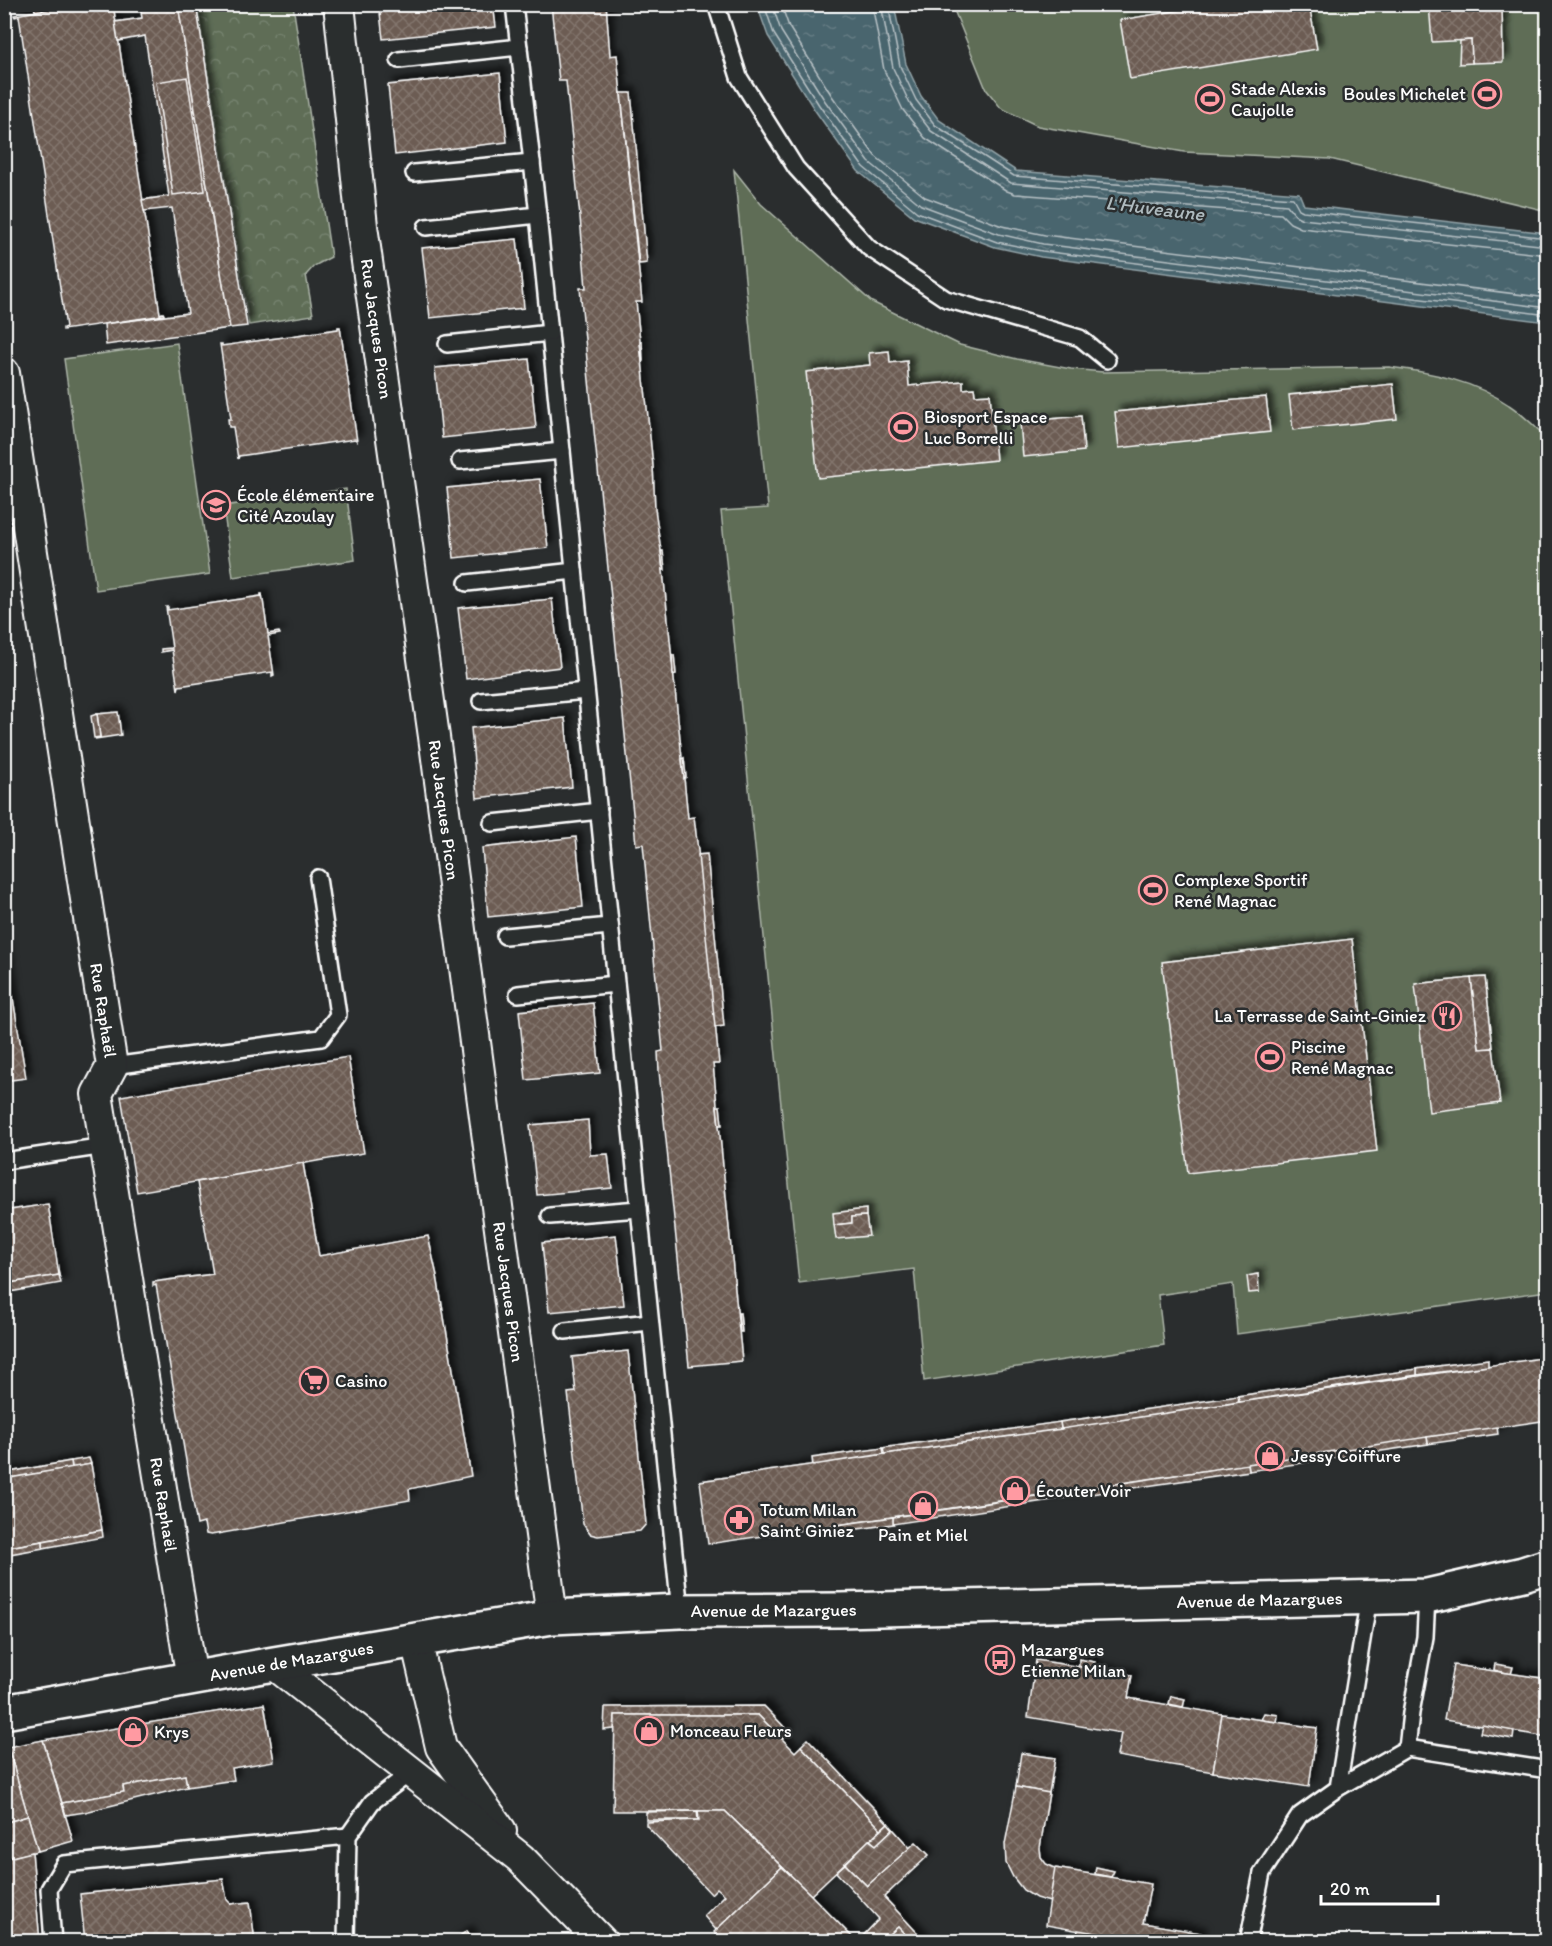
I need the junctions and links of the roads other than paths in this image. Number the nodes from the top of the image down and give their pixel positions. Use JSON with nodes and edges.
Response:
{"nodes":[{"id":1,"x":339,"y":4,"type":"edge"},
{"id":2,"x":514,"y":4,"type":"edge"},
{"id":3,"x":716,"y":4,"type":"edge"},
{"id":4,"x":519,"y":47,"type":"junction"},
{"id":5,"x":399,"y":60,"type":"dead end"},
{"id":6,"x":532,"y":162,"type":"junction"},
{"id":7,"x":414,"y":173,"type":"dead end"},
{"id":8,"x":538,"y":215,"type":"junction"},
{"id":9,"x":426,"y":227,"type":"dead end"},
{"id":10,"x":550,"y":333,"type":"junction"},
{"id":11,"x":447,"y":344,"type":"dead end"},
{"id":12,"x":1107,"y":360,"type":"dead end"},
{"id":13,"x":4,"y":373,"type":"edge"},
{"id":14,"x":562,"y":451,"type":"junction"},
{"id":15,"x":460,"y":461,"type":"dead end"},
{"id":16,"x":13,"y":487,"type":"edge"},
{"id":17,"x":574,"y":571,"type":"junction"},
{"id":18,"x":467,"y":583,"type":"dead end"},
{"id":19,"x":586,"y":691,"type":"junction"},
{"id":20,"x":481,"y":701,"type":"dead end"},
{"id":21,"x":598,"y":811,"type":"junction"},
{"id":22,"x":492,"y":823,"type":"dead end"},
{"id":23,"x":318,"y":878,"type":"dead end"},
{"id":24,"x":610,"y":926,"type":"junction"},
{"id":25,"x":505,"y":936,"type":"dead end"},
{"id":26,"x":616,"y":984,"type":"junction"},
{"id":27,"x":518,"y":994,"type":"dead end"},
{"id":28,"x":112,"y":1066,"type":"junction"},
{"id":29,"x":105,"y":1146,"type":"junction"},
{"id":30,"x":4,"y":1161,"type":"edge"},
{"id":31,"x":639,"y":1209,"type":"junction"},
{"id":32,"x":550,"y":1216,"type":"dead end"},
{"id":33,"x":650,"y":1322,"type":"junction"},
{"id":34,"x":565,"y":1331,"type":"dead end"},
{"id":35,"x":1548,"y":1566,"type":"edge"},
{"id":36,"x":1427,"y":1596,"type":"junction"},
{"id":37,"x":1369,"y":1597,"type":"junction"},
{"id":38,"x":680,"y":1611,"type":"junction"},
{"id":39,"x":552,"y":1617,"type":"junction"},
{"id":40,"x":416,"y":1640,"type":"junction"},
{"id":41,"x":274,"y":1664,"type":"junction"},
{"id":42,"x":192,"y":1679,"type":"junction"},
{"id":43,"x":4,"y":1712,"type":"edge"},
{"id":44,"x":441,"y":1747,"type":"junction"},
{"id":45,"x":1407,"y":1748,"type":"junction"},
{"id":46,"x":1548,"y":1770,"type":"edge"},
{"id":47,"x":411,"y":1772,"type":"junction"},
{"id":48,"x":1338,"y":1788,"type":"junction"},
{"id":49,"x":348,"y":1836,"type":"junction"},
{"id":50,"x":520,"y":1858,"type":"junction"},
{"id":51,"x":53,"y":1941,"type":"edge"},
{"id":52,"x":347,"y":1941,"type":"edge"},
{"id":53,"x":602,"y":1941,"type":"edge"},
{"id":54,"x":1248,"y":1941,"type":"edge"}],
"edges":[{"from":1,"to":39,"type":"street","name":"Rue Jacques Picon"},
{"from":2,"to":4,"type":"lane"},
{"from":3,"to":12,"type":"lane"},
{"from":4,"to":5,"type":"lane"},
{"from":4,"to":6,"type":"lane"},
{"from":6,"to":7,"type":"lane"},
{"from":6,"to":8,"type":"lane"},
{"from":8,"to":9,"type":"lane"},
{"from":8,"to":10,"type":"lane"},
{"from":10,"to":11,"type":"lane"},
{"from":10,"to":14,"type":"lane"},
{"from":13,"to":16,"type":"street","name":"Rue Raphaël"},
{"from":14,"to":15,"type":"lane"},
{"from":14,"to":17,"type":"lane"},
{"from":16,"to":28,"type":"street","name":"Rue Raphaël"},
{"from":17,"to":18,"type":"lane"},
{"from":17,"to":19,"type":"lane"},
{"from":19,"to":20,"type":"lane"},
{"from":19,"to":21,"type":"lane"},
{"from":21,"to":22,"type":"lane"},
{"from":21,"to":24,"type":"lane"},
{"from":23,"to":28,"type":"lane"},
{"from":24,"to":25,"type":"lane"},
{"from":24,"to":26,"type":"lane"},
{"from":26,"to":27,"type":"lane"},
{"from":26,"to":31,"type":"lane"},
{"from":28,"to":29,"type":"street","name":"Rue Raphaël"},
{"from":29,"to":30,"type":"lane"},
{"from":29,"to":42,"type":"street","name":"Rue Raphaël"},
{"from":31,"to":32,"type":"lane"},
{"from":31,"to":33,"type":"lane"},
{"from":33,"to":34,"type":"lane"},
{"from":33,"to":38,"type":"lane"},
{"from":35,"to":36,"type":"street","name":"Avenue de Mazargues"},
{"from":36,"to":37,"type":"street","name":"Avenue de Mazargues"},
{"from":36,"to":45,"type":"lane"},
{"from":37,"to":38,"type":"street","name":"Avenue de Mazargues"},
{"from":37,"to":48,"type":"lane"},
{"from":38,"to":39,"type":"street","name":"Avenue de Mazargues"},
{"from":39,"to":40,"type":"street","name":"Avenue de Mazargues"},
{"from":40,"to":41,"type":"street","name":"Avenue de Mazargues"},
{"from":40,"to":44,"type":"street"},
{"from":41,"to":42,"type":"street","name":"Avenue de Mazargues"},
{"from":41,"to":47,"type":"street"},
{"from":42,"to":43,"type":"street","name":"Avenue de Mazargues"},
{"from":44,"to":47,"type":"street"},
{"from":44,"to":50,"type":"street"},
{"from":45,"to":46,"type":"lane"},
{"from":45,"to":48,"type":"lane"},
{"from":47,"to":49,"type":"lane"},
{"from":47,"to":50,"type":"street"},
{"from":48,"to":54,"type":"lane"},
{"from":49,"to":51,"type":"lane"},
{"from":49,"to":52,"type":"lane"},
{"from":50,"to":53,"type":"street"}]}
